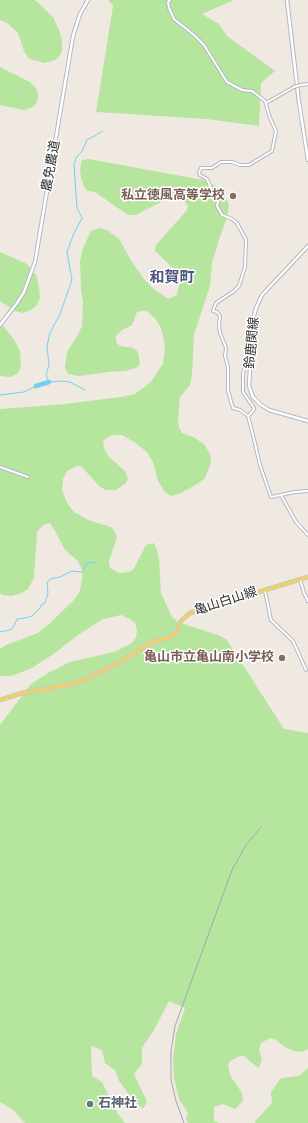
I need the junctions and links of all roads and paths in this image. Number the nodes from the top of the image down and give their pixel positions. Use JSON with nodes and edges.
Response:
{"nodes":[{"id":1,"x":88,"y":0,"type":"edge"},
{"id":2,"x":170,"y":0,"type":"edge"},
{"id":3,"x":287,"y":0,"type":"edge"},
{"id":4,"x":308,"y":84,"type":"edge"},
{"id":5,"x":266,"y":103,"type":"junction"},
{"id":6,"x":308,"y":160,"type":"edge"},
{"id":7,"x":308,"y":246,"type":"edge"},
{"id":8,"x":0,"y":324,"type":"edge"},
{"id":9,"x":254,"y":337,"type":"junction"},
{"id":10,"x":248,"y":416,"type":"junction"},
{"id":11,"x":308,"y":421,"type":"edge"},
{"id":12,"x":0,"y":467,"type":"edge"},
{"id":13,"x":28,"y":477,"type":"dead end"},
{"id":14,"x":308,"y":491,"type":"edge"},
{"id":15,"x":281,"y":495,"type":"junction"},
{"id":16,"x":308,"y":535,"type":"edge"},
{"id":17,"x":308,"y":577,"type":"edge"},
{"id":18,"x":300,"y":579,"type":"junction"},
{"id":19,"x":264,"y":590,"type":"junction"},
{"id":20,"x":308,"y":601,"type":"edge"},
{"id":21,"x":306,"y":670,"type":"dead end"},
{"id":22,"x":1,"y":700,"type":"edge"}],
"edges":[{"from":1,"to":8,"type":"main road","name":"農免農道"},
{"from":2,"to":5,"type":"street"},
{"from":3,"to":6,"type":"main road"},
{"from":4,"to":5,"type":"street","bridge":true},
{"from":5,"to":10,"type":"street"},
{"from":7,"to":9,"type":"main road","name":"鈴鹿関線"},
{"from":9,"to":10,"type":"street"},
{"from":9,"to":11,"type":"main road","name":"鈴鹿関線"},
{"from":10,"to":15,"type":"street"},
{"from":12,"to":13,"type":"street"},
{"from":14,"to":15,"type":"street"},
{"from":15,"to":16,"type":"street"},
{"from":17,"to":18,"type":"main road","name":"亀山白山線"},
{"from":18,"to":19,"type":"main road","name":"亀山白山線"},
{"from":18,"to":20,"type":"street"},
{"from":19,"to":21,"type":"street"},
{"from":19,"to":22,"type":"main road","name":"亀山白山線"}]}
